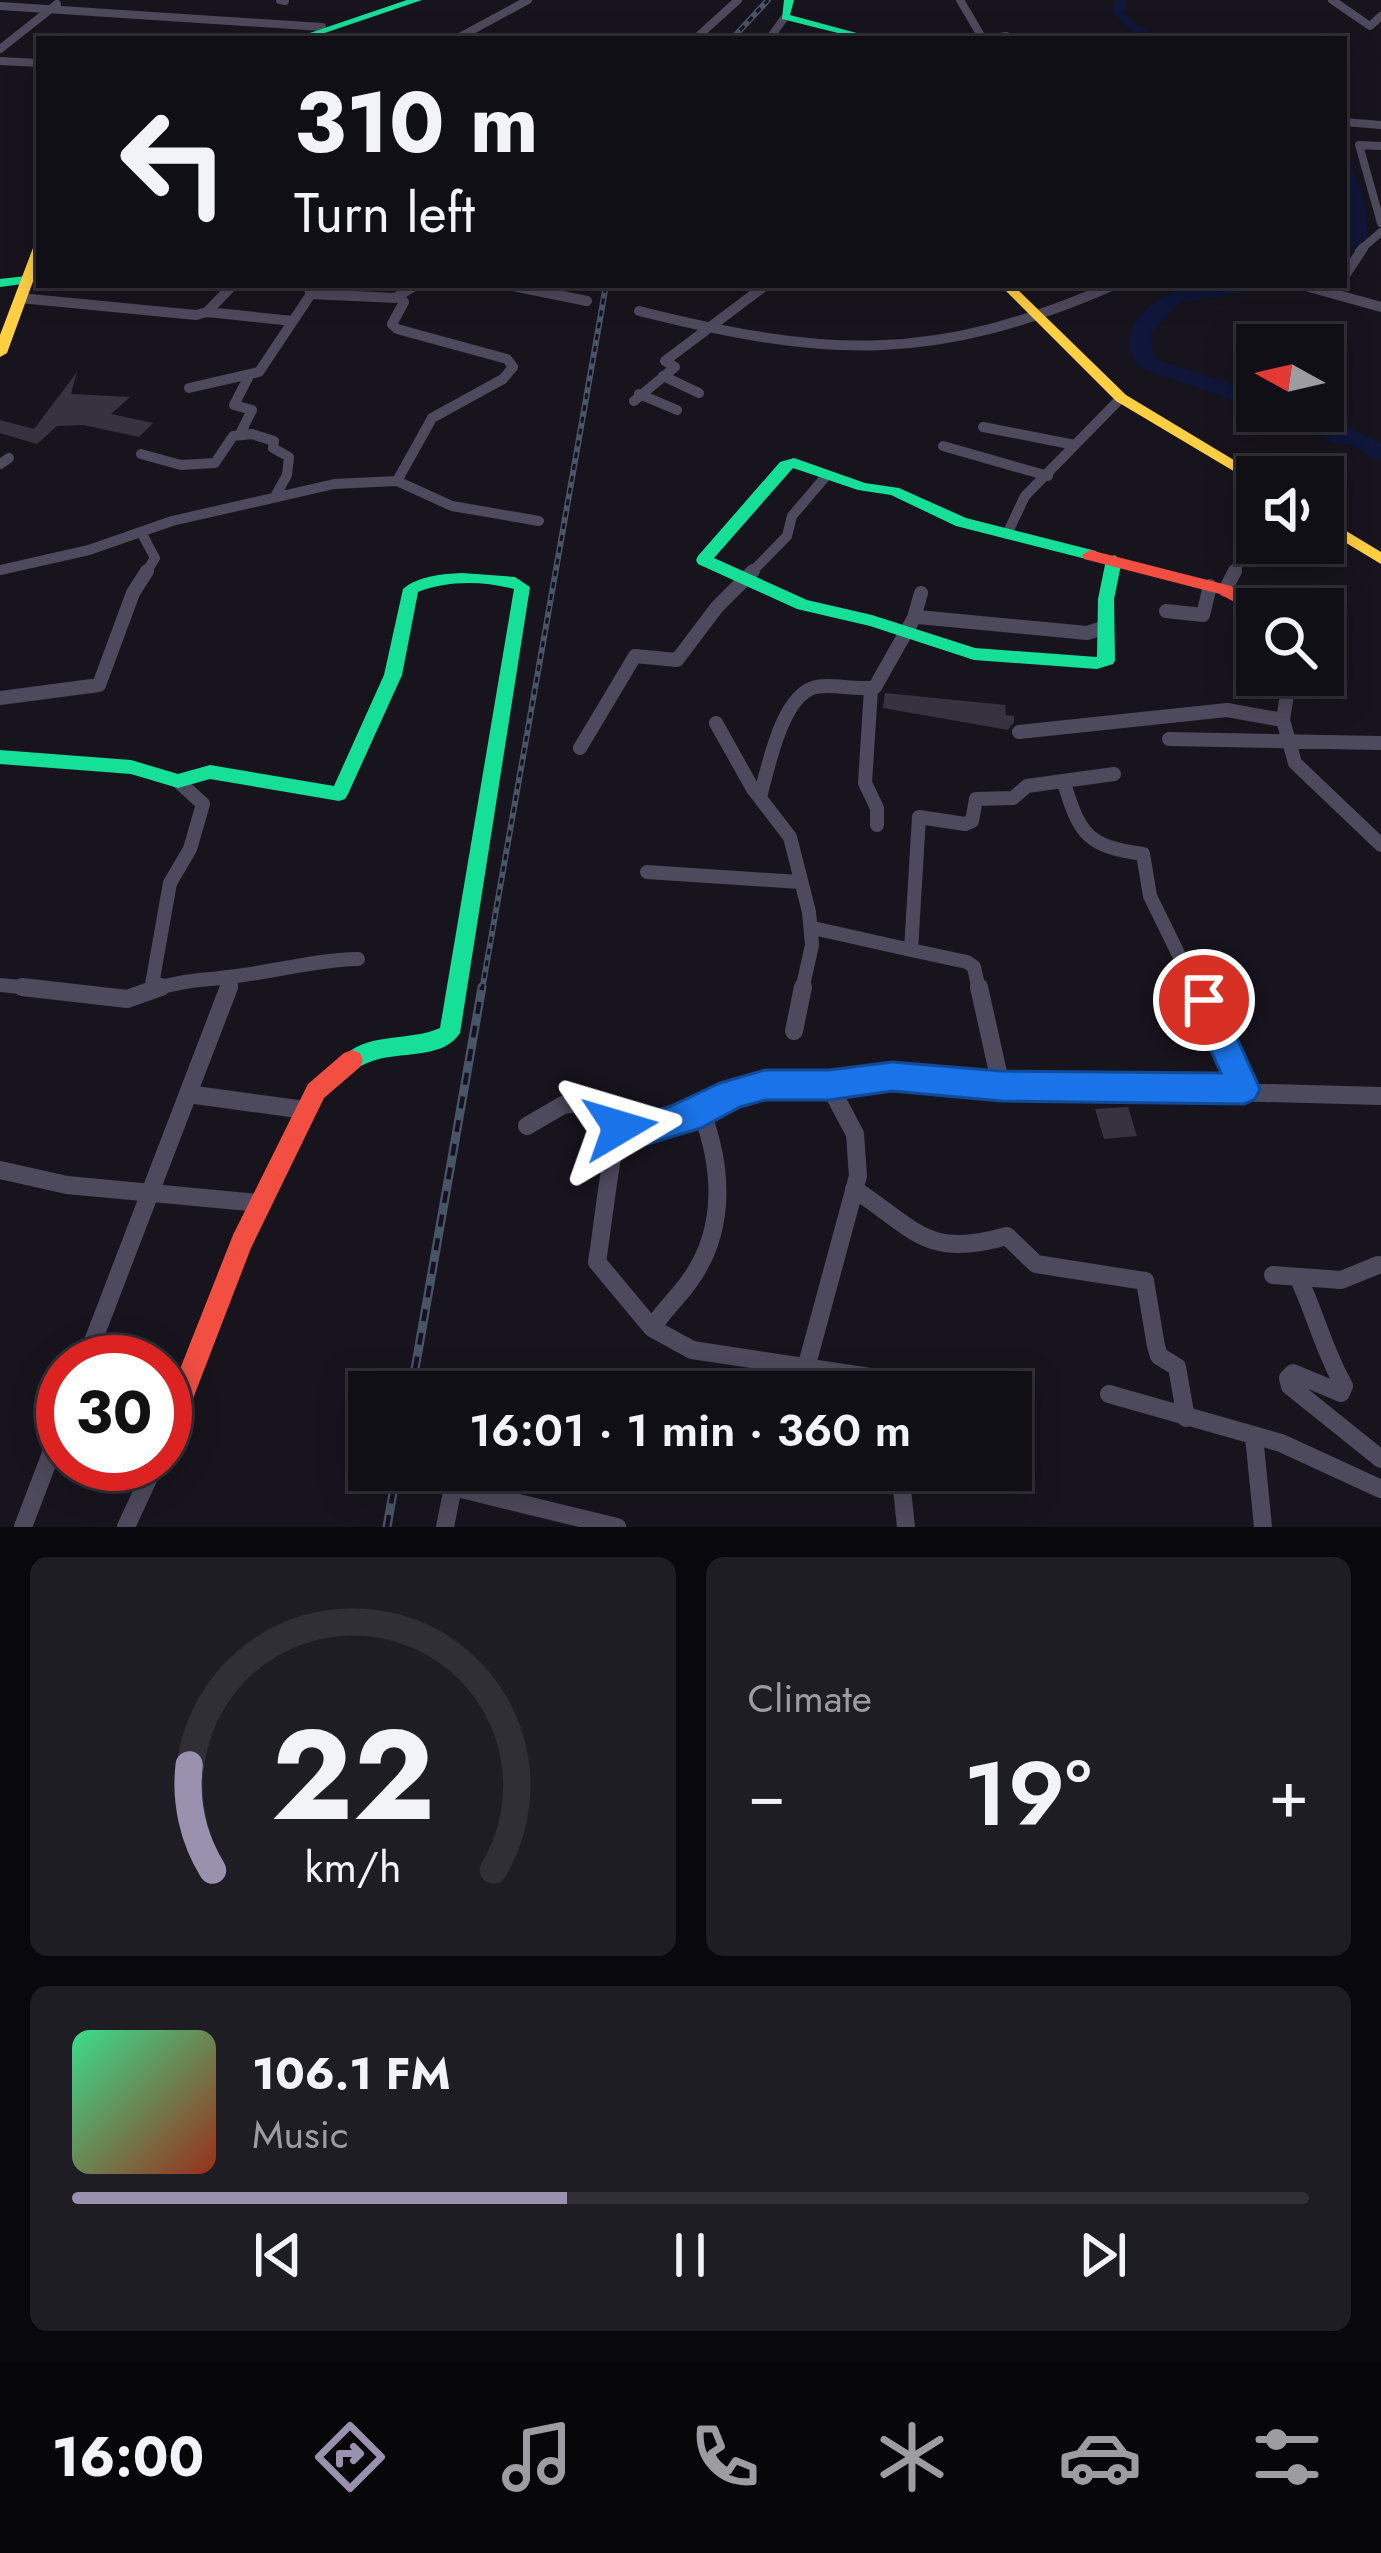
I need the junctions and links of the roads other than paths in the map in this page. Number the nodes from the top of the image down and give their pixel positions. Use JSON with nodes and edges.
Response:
{"nodes":[{"id":1,"x":404,"y":0,"type":"edge"},
{"id":2,"x":417,"y":0,"type":"edge"},
{"id":3,"x":529,"y":0,"type":"edge"},
{"id":4,"x":738,"y":0,"type":"edge"},
{"id":5,"x":960,"y":0,"type":"edge"},
{"id":6,"x":1332,"y":0,"type":"edge"},
{"id":7,"x":60,"y":3,"type":"edge"},
{"id":8,"x":0,"y":6,"type":"edge"},
{"id":9,"x":787,"y":9,"type":"edge"},
{"id":10,"x":1381,"y":16,"type":"edge"},
{"id":11,"x":322,"y":27,"type":"junction"},
{"id":12,"x":300,"y":36,"type":"edge"},
{"id":13,"x":302,"y":36,"type":"edge"},
{"id":14,"x":462,"y":36,"type":"edge"},
{"id":15,"x":698,"y":36,"type":"edge"},
{"id":16,"x":771,"y":36,"type":"edge"},
{"id":17,"x":865,"y":36,"type":"edge"},
{"id":18,"x":984,"y":36,"type":"edge"},
{"id":19,"x":0,"y":49,"type":"edge"},
{"id":20,"x":0,"y":61,"type":"edge"},
{"id":21,"x":36,"y":63,"type":"edge"},
{"id":22,"x":1347,"y":122,"type":"edge"},
{"id":23,"x":1381,"y":124,"type":"edge"},
{"id":24,"x":1381,"y":146,"type":"edge"},
{"id":25,"x":1381,"y":227,"type":"edge"},
{"id":26,"x":33,"y":266,"type":"edge"},
{"id":27,"x":1347,"y":271,"type":"edge"},
{"id":28,"x":0,"y":284,"type":"edge"},
{"id":29,"x":100,"y":288,"type":"edge"},
{"id":30,"x":230,"y":288,"type":"edge"},
{"id":31,"x":411,"y":288,"type":"edge"},
{"id":32,"x":522,"y":288,"type":"edge"},
{"id":33,"x":762,"y":288,"type":"edge"},
{"id":34,"x":1009,"y":288,"type":"edge"},
{"id":35,"x":1108,"y":288,"type":"edge"},
{"id":36,"x":1346,"y":288,"type":"edge"},
{"id":37,"x":309,"y":290,"type":"edge"},
{"id":38,"x":399,"y":296,"type":"junction"},
{"id":39,"x":587,"y":301,"type":"dead end"},
{"id":40,"x":1381,"y":307,"type":"edge"},
{"id":41,"x":639,"y":310,"type":"dead end"},
{"id":42,"x":207,"y":312,"type":"junction"},
{"id":43,"x":1042,"y":320,"type":"junction"},
{"id":44,"x":292,"y":321,"type":"junction"},
{"id":45,"x":711,"y":330,"type":"junction"},
{"id":46,"x":0,"y":353,"type":"edge"},
{"id":47,"x":249,"y":376,"type":"junction"},
{"id":48,"x":663,"y":376,"type":"junction"},
{"id":49,"x":189,"y":388,"type":"dead end"},
{"id":50,"x":699,"y":393,"type":"dead end"},
{"id":51,"x":1121,"y":398,"type":"junction"},
{"id":52,"x":677,"y":410,"type":"dead end"},
{"id":53,"x":983,"y":427,"type":"dead end"},
{"id":54,"x":240,"y":434,"type":"junction"},
{"id":55,"x":1075,"y":445,"type":"junction"},
{"id":56,"x":943,"y":446,"type":"dead end"},
{"id":57,"x":141,"y":454,"type":"dead end"},
{"id":58,"x":1236,"y":467,"type":"edge"},
{"id":59,"x":827,"y":475,"type":"junction"},
{"id":60,"x":1048,"y":476,"type":"junction"},
{"id":61,"x":397,"y":481,"type":"junction"},
{"id":62,"x":276,"y":495,"type":"junction"},
{"id":63,"x":538,"y":521,"type":"dead end"},
{"id":64,"x":141,"y":532,"type":"junction"},
{"id":65,"x":1007,"y":534,"type":"junction"},
{"id":66,"x":1344,"y":535,"type":"edge"},
{"id":67,"x":1381,"y":559,"type":"edge"},
{"id":68,"x":1114,"y":560,"type":"junction"},
{"id":69,"x":1236,"y":560,"type":"edge"},
{"id":70,"x":0,"y":570,"type":"edge"},
{"id":71,"x":747,"y":576,"type":"junction"},
{"id":72,"x":1218,"y":588,"type":"junction"},
{"id":73,"x":921,"y":593,"type":"dead end"},
{"id":74,"x":1236,"y":598,"type":"edge"},
{"id":75,"x":1166,"y":611,"type":"dead end"},
{"id":76,"x":913,"y":625,"type":"junction"},
{"id":77,"x":1106,"y":627,"type":"junction"},
{"id":78,"x":872,"y":689,"type":"junction"},
{"id":79,"x":1287,"y":696,"type":"edge"},
{"id":80,"x":0,"y":698,"type":"edge"},
{"id":81,"x":1283,"y":720,"type":"junction"},
{"id":82,"x":716,"y":723,"type":"dead end"},
{"id":83,"x":1019,"y":732,"type":"dead end"},
{"id":84,"x":1169,"y":740,"type":"dead end"},
{"id":85,"x":1286,"y":742,"type":"junction"},
{"id":86,"x":1381,"y":742,"type":"edge"},
{"id":87,"x":580,"y":748,"type":"dead end"},
{"id":88,"x":0,"y":757,"type":"edge"},
{"id":89,"x":1114,"y":774,"type":"dead end"},
{"id":90,"x":178,"y":781,"type":"junction"},
{"id":91,"x":1064,"y":783,"type":"junction"},
{"id":92,"x":760,"y":797,"type":"junction"},
{"id":93,"x":877,"y":825,"type":"dead end"},
{"id":94,"x":1381,"y":845,"type":"edge"},
{"id":95,"x":647,"y":872,"type":"dead end"},
{"id":96,"x":799,"y":882,"type":"junction"},
{"id":97,"x":813,"y":928,"type":"junction"},
{"id":98,"x":911,"y":950,"type":"junction"},
{"id":99,"x":358,"y":959,"type":"dead end"},
{"id":100,"x":233,"y":976,"type":"junction"},
{"id":101,"x":0,"y":985,"type":"edge"},
{"id":102,"x":151,"y":991,"type":"junction"},
{"id":103,"x":794,"y":1031,"type":"dead end"},
{"id":104,"x":829,"y":1085,"type":"junction"},
{"id":105,"x":1001,"y":1086,"type":"junction"},
{"id":106,"x":1244,"y":1089,"type":"junction"},
{"id":107,"x":188,"y":1094,"type":"junction"},
{"id":108,"x":1381,"y":1096,"type":"edge"},
{"id":109,"x":305,"y":1110,"type":"junction"},
{"id":110,"x":701,"y":1113,"type":"junction"},
{"id":111,"x":526,"y":1126,"type":"dead end"},
{"id":112,"x":628,"y":1129,"type":"junction"},
{"id":113,"x":0,"y":1171,"type":"edge"},
{"id":114,"x":854,"y":1190,"type":"junction"},
{"id":115,"x":146,"y":1200,"type":"junction"},
{"id":116,"x":259,"y":1203,"type":"junction"},
{"id":117,"x":1378,"y":1265,"type":"dead end"},
{"id":118,"x":1273,"y":1275,"type":"dead end"},
{"id":119,"x":1298,"y":1276,"type":"junction"},
{"id":120,"x":652,"y":1328,"type":"junction"},
{"id":121,"x":95,"y":1335,"type":"edge"},
{"id":122,"x":806,"y":1368,"type":"junction"},
{"id":123,"x":192,"y":1370,"type":"edge"},
{"id":124,"x":829,"y":1371,"type":"edge"},
{"id":125,"x":1109,"y":1394,"type":"dead end"},
{"id":126,"x":1186,"y":1418,"type":"junction"},
{"id":127,"x":1254,"y":1436,"type":"junction"},
{"id":128,"x":1381,"y":1459,"type":"edge"},
{"id":129,"x":1381,"y":1489,"type":"edge"},
{"id":130,"x":37,"y":1491,"type":"edge"},
{"id":131,"x":143,"y":1491,"type":"edge"},
{"id":132,"x":902,"y":1491,"type":"edge"},
{"id":133,"x":23,"y":1527,"type":"edge"},
{"id":134,"x":126,"y":1527,"type":"edge"},
{"id":135,"x":445,"y":1527,"type":"edge"},
{"id":136,"x":617,"y":1527,"type":"edge"},
{"id":137,"x":906,"y":1527,"type":"edge"},
{"id":138,"x":1263,"y":1527,"type":"edge"}],
"edges":[{"from":1,"to":11,"type":"main road"},
{"from":2,"to":13,"type":"main road"},
{"from":3,"to":14,"type":"street"},
{"from":4,"to":15,"type":"street"},
{"from":5,"to":18,"type":"street"},
{"from":6,"to":10,"type":"street"},
{"from":7,"to":8,"type":"street"},
{"from":7,"to":11,"type":"street"},
{"from":7,"to":19,"type":"street"},
{"from":9,"to":16,"type":"street"},
{"from":9,"to":17,"type":"main road"},
{"from":11,"to":12,"type":"main road"},
{"from":20,"to":21,"type":"street"},
{"from":22,"to":23,"type":"street"},
{"from":24,"to":25,"type":"street"},
{"from":25,"to":27,"type":"street"},
{"from":26,"to":28,"type":"main road"},
{"from":26,"to":46,"type":"main road"},
{"from":29,"to":42,"type":"street"},
{"from":30,"to":42,"type":"street"},
{"from":31,"to":38,"type":"street"},
{"from":32,"to":39,"type":"street"},
{"from":33,"to":45,"type":"street"},
{"from":34,"to":43,"type":"main road"},
{"from":35,"to":43,"type":"street"},
{"from":36,"to":40,"type":"street"},
{"from":37,"to":38,"type":"street"},
{"from":37,"to":44,"type":"street"},
{"from":38,"to":61,"type":"street"},
{"from":41,"to":45,"type":"street"},
{"from":42,"to":44,"type":"street"},
{"from":43,"to":45,"type":"street"},
{"from":43,"to":51,"type":"main road"},
{"from":44,"to":47,"type":"street"},
{"from":45,"to":48,"type":"street"},
{"from":47,"to":49,"type":"street"},
{"from":47,"to":54,"type":"street"},
{"from":48,"to":50,"type":"street"},
{"from":48,"to":52,"type":"street"},
{"from":51,"to":55,"type":"street"},
{"from":51,"to":58,"type":"main road"},
{"from":53,"to":55,"type":"street"},
{"from":54,"to":57,"type":"street"},
{"from":54,"to":62,"type":"street"},
{"from":55,"to":60,"type":"street"},
{"from":56,"to":60,"type":"street"},
{"from":59,"to":65,"type":"main road"},
{"from":59,"to":71,"type":"street"},
{"from":59,"to":71,"type":"main road"},
{"from":60,"to":65,"type":"street"},
{"from":61,"to":62,"type":"street"},
{"from":61,"to":63,"type":"street"},
{"from":62,"to":64,"type":"street"},
{"from":64,"to":70,"type":"street"},
{"from":64,"to":80,"type":"street"},
{"from":65,"to":68,"type":"main road"},
{"from":66,"to":67,"type":"main road"},
{"from":68,"to":72,"type":"main road"},
{"from":68,"to":77,"type":"main road"},
{"from":69,"to":72,"type":"street"},
{"from":71,"to":76,"type":"main road"},
{"from":71,"to":87,"type":"street"},
{"from":72,"to":74,"type":"main road"},
{"from":72,"to":75,"type":"street"},
{"from":73,"to":76,"type":"street"},
{"from":76,"to":77,"type":"street"},
{"from":76,"to":77,"type":"main road"},
{"from":76,"to":78,"type":"street"},
{"from":78,"to":92,"type":"street"},
{"from":78,"to":93,"type":"street"},
{"from":79,"to":81,"type":"street"},
{"from":81,"to":83,"type":"street"},
{"from":81,"to":85,"type":"street"},
{"from":82,"to":92,"type":"street"},
{"from":84,"to":85,"type":"street"},
{"from":85,"to":86,"type":"street"},
{"from":85,"to":94,"type":"street"},
{"from":88,"to":90,"type":"main road"},
{"from":89,"to":91,"type":"street"},
{"from":90,"to":102,"type":"street"},
{"from":90,"to":109,"type":"main road"},
{"from":91,"to":98,"type":"street"},
{"from":91,"to":106,"type":"street"},
{"from":92,"to":96,"type":"street"},
{"from":95,"to":96,"type":"street"},
{"from":96,"to":97,"type":"street"},
{"from":97,"to":98,"type":"street"},
{"from":97,"to":103,"type":"street"},
{"from":98,"to":105,"type":"street"},
{"from":99,"to":100,"type":"street"},
{"from":100,"to":102,"type":"street"},
{"from":100,"to":107,"type":"street"},
{"from":101,"to":102,"type":"street"},
{"from":104,"to":105,"type":"street"},
{"from":104,"to":110,"type":"street"},
{"from":104,"to":114,"type":"street"},
{"from":105,"to":106,"type":"street"},
{"from":106,"to":108,"type":"street"},
{"from":107,"to":109,"type":"street"},
{"from":107,"to":115,"type":"street"},
{"from":109,"to":116,"type":"main road"},
{"from":110,"to":112,"type":"street"},
{"from":110,"to":120,"type":"street"},
{"from":111,"to":112,"type":"street"},
{"from":112,"to":120,"type":"street"},
{"from":113,"to":115,"type":"street"},
{"from":114,"to":122,"type":"street"},
{"from":114,"to":126,"type":"street"},
{"from":115,"to":116,"type":"street"},
{"from":115,"to":121,"type":"street"},
{"from":116,"to":123,"type":"main road"},
{"from":117,"to":119,"type":"street"},
{"from":118,"to":119,"type":"street"},
{"from":119,"to":128,"type":"street"},
{"from":120,"to":122,"type":"street"},
{"from":122,"to":124,"type":"street"},
{"from":125,"to":126,"type":"street"},
{"from":126,"to":127,"type":"street"},
{"from":127,"to":129,"type":"street"},
{"from":127,"to":138,"type":"street"},
{"from":130,"to":133,"type":"street"},
{"from":131,"to":134,"type":"street"},
{"from":132,"to":137,"type":"street"},
{"from":135,"to":136,"type":"street"}]}
